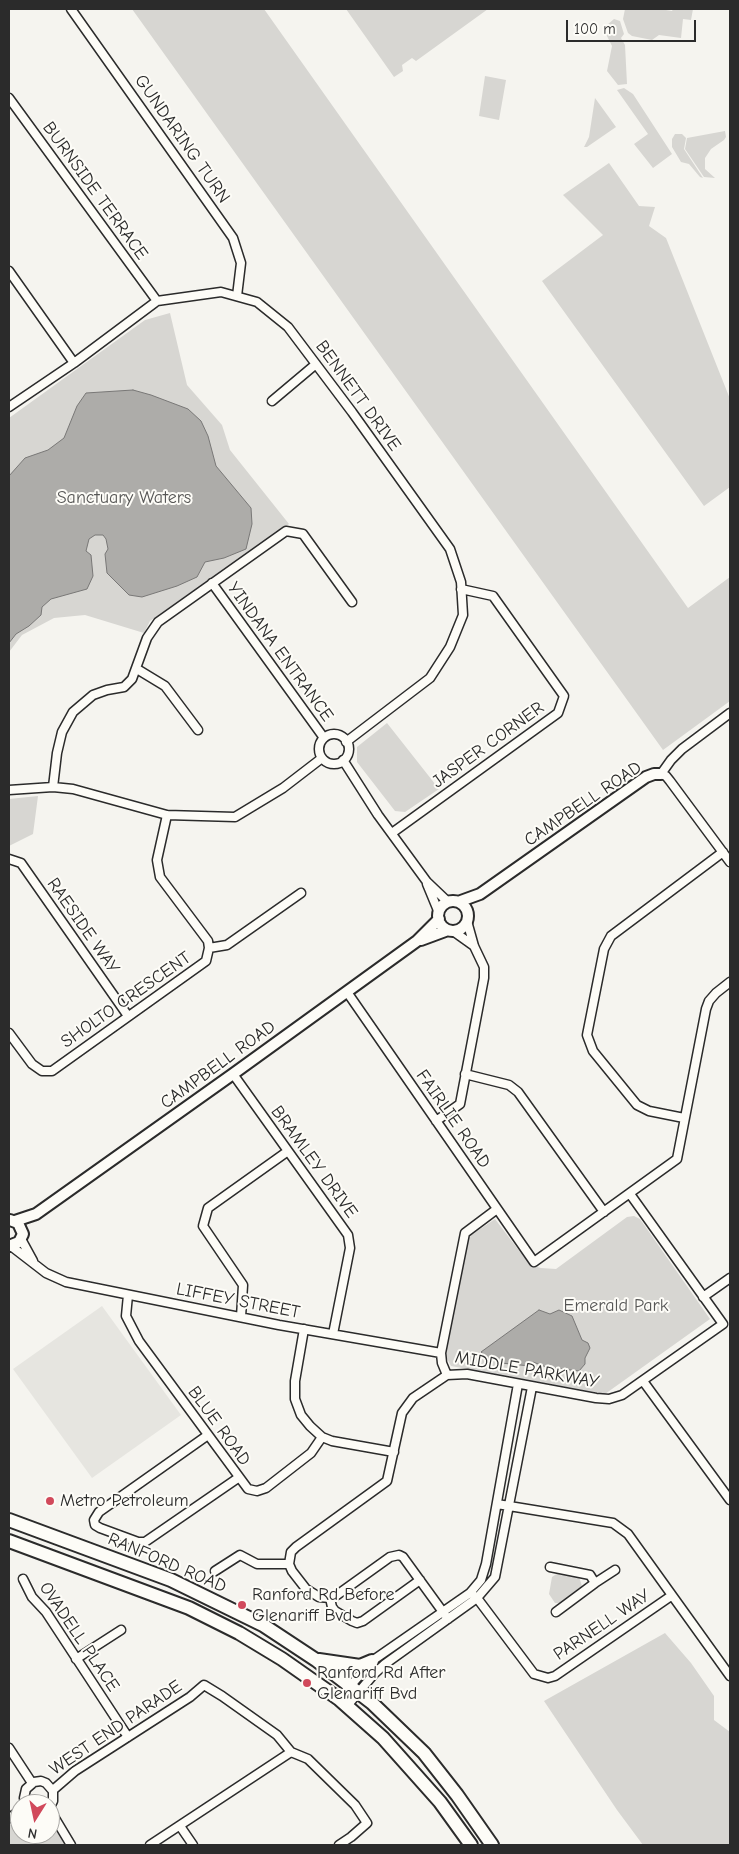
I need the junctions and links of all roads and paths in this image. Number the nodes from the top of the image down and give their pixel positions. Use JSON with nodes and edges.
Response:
{"nodes":[{"id":1,"x":71,"y":9,"type":"edge"},
{"id":2,"x":9,"y":98,"type":"edge"},
{"id":3,"x":9,"y":271,"type":"edge"},
{"id":4,"x":237,"y":296,"type":"junction"},
{"id":5,"x":157,"y":301,"type":"junction"},
{"id":6,"x":74,"y":363,"type":"junction"},
{"id":7,"x":316,"y":364,"type":"junction"},
{"id":8,"x":272,"y":401,"type":"dead end"},
{"id":9,"x":9,"y":407,"type":"edge"},
{"id":10,"x":212,"y":583,"type":"junction"},
{"id":11,"x":461,"y":589,"type":"junction"},
{"id":12,"x":352,"y":602,"type":"dead end"},
{"id":13,"x":137,"y":669,"type":"junction"},
{"id":14,"x":730,"y":714,"type":"edge"},
{"id":15,"x":198,"y":730,"type":"dead end"},
{"id":16,"x":324,"y":738,"type":"junction"},
{"id":17,"x":346,"y":742,"type":"junction"},
{"id":18,"x":322,"y":758,"type":"junction"},
{"id":19,"x":343,"y":760,"type":"junction"},
{"id":20,"x":661,"y":774,"type":"junction"},
{"id":21,"x":53,"y":787,"type":"junction"},
{"id":22,"x":9,"y":790,"type":"edge"},
{"id":23,"x":167,"y":815,"type":"junction"},
{"id":24,"x":392,"y":833,"type":"junction"},
{"id":25,"x":723,"y":852,"type":"junction"},
{"id":26,"x":9,"y":859,"type":"edge"},
{"id":27,"x":730,"y":862,"type":"edge"},
{"id":28,"x":427,"y":882,"type":"junction"},
{"id":29,"x":301,"y":893,"type":"dead end"},
{"id":30,"x":480,"y":894,"type":"junction"},
{"id":31,"x":453,"y":902,"type":"junction"},
{"id":32,"x":439,"y":916,"type":"junction"},
{"id":33,"x":467,"y":918,"type":"junction"},
{"id":34,"x":451,"y":930,"type":"junction"},
{"id":35,"x":418,"y":941,"type":"junction"},
{"id":36,"x":474,"y":946,"type":"junction"},
{"id":37,"x":209,"y":948,"type":"junction"},
{"id":38,"x":730,"y":982,"type":"edge"},
{"id":39,"x":347,"y":992,"type":"junction"},
{"id":40,"x":128,"y":1016,"type":"junction"},
{"id":41,"x":9,"y":1033,"type":"edge"},
{"id":42,"x":233,"y":1074,"type":"junction"},
{"id":43,"x":465,"y":1074,"type":"junction"},
{"id":44,"x":684,"y":1118,"type":"junction"},
{"id":45,"x":436,"y":1121,"type":"junction"},
{"id":46,"x":288,"y":1151,"type":"junction"},
{"id":47,"x":630,"y":1194,"type":"junction"},
{"id":48,"x":497,"y":1210,"type":"junction"},
{"id":49,"x":604,"y":1212,"type":"junction"},
{"id":50,"x":36,"y":1214,"type":"junction"},
{"id":51,"x":12,"y":1220,"type":"edge"},
{"id":52,"x":22,"y":1236,"type":"junction"},
{"id":53,"x":10,"y":1246,"type":"edge"},
{"id":54,"x":35,"y":1265,"type":"junction"},
{"id":55,"x":730,"y":1278,"type":"edge"},
{"id":56,"x":128,"y":1295,"type":"junction"},
{"id":57,"x":703,"y":1297,"type":"junction"},
{"id":58,"x":240,"y":1317,"type":"junction"},
{"id":59,"x":727,"y":1325,"type":"edge"},
{"id":60,"x":304,"y":1329,"type":"junction"},
{"id":61,"x":333,"y":1334,"type":"junction"},
{"id":62,"x":440,"y":1353,"type":"junction"},
{"id":63,"x":447,"y":1375,"type":"junction"},
{"id":64,"x":643,"y":1381,"type":"junction"},
{"id":65,"x":518,"y":1384,"type":"junction"},
{"id":66,"x":532,"y":1386,"type":"junction"},
{"id":67,"x":208,"y":1435,"type":"junction"},
{"id":68,"x":322,"y":1437,"type":"junction"},
{"id":69,"x":394,"y":1452,"type":"junction"},
{"id":70,"x":238,"y":1478,"type":"junction"},
{"id":71,"x":730,"y":1500,"type":"edge"},
{"id":72,"x":497,"y":1504,"type":"junction"},
{"id":73,"x":510,"y":1506,"type":"junction"},
{"id":74,"x":9,"y":1520,"type":"edge"},
{"id":75,"x":9,"y":1541,"type":"edge"},
{"id":76,"x":289,"y":1564,"type":"junction"},
{"id":77,"x":550,"y":1566,"type":"dead end"},
{"id":78,"x":615,"y":1570,"type":"dead end"},
{"id":79,"x":215,"y":1571,"type":"dead end"},
{"id":80,"x":22,"y":1579,"type":"dead end"},
{"id":81,"x":420,"y":1580,"type":"junction"},
{"id":82,"x":595,"y":1583,"type":"junction"},
{"id":83,"x":470,"y":1593,"type":"junction"},
{"id":84,"x":671,"y":1596,"type":"junction"},
{"id":85,"x":330,"y":1598,"type":"junction"},
{"id":86,"x":477,"y":1598,"type":"junction"},
{"id":87,"x":442,"y":1612,"type":"junction"},
{"id":88,"x":556,"y":1612,"type":"dead end"},
{"id":89,"x":448,"y":1619,"type":"junction"},
{"id":90,"x":121,"y":1630,"type":"dead end"},
{"id":91,"x":76,"y":1659,"type":"junction"},
{"id":92,"x":316,"y":1660,"type":"junction"},
{"id":93,"x":372,"y":1661,"type":"junction"},
{"id":94,"x":730,"y":1676,"type":"edge"},
{"id":95,"x":355,"y":1689,"type":"junction"},
{"id":96,"x":343,"y":1703,"type":"junction"},
{"id":97,"x":128,"y":1737,"type":"junction"},
{"id":98,"x":9,"y":1748,"type":"edge"},
{"id":99,"x":291,"y":1752,"type":"junction"},
{"id":100,"x":32,"y":1783,"type":"junction"},
{"id":101,"x":53,"y":1790,"type":"junction"},
{"id":102,"x":24,"y":1794,"type":"edge"},
{"id":103,"x":53,"y":1794,"type":"edge"},
{"id":104,"x":60,"y":1825,"type":"edge"},
{"id":105,"x":180,"y":1826,"type":"junction"},
{"id":106,"x":72,"y":1845,"type":"edge"},
{"id":107,"x":150,"y":1845,"type":"edge"},
{"id":108,"x":193,"y":1845,"type":"edge"},
{"id":109,"x":339,"y":1845,"type":"edge"},
{"id":110,"x":471,"y":1845,"type":"edge"},
{"id":111,"x":492,"y":1845,"type":"edge"}],
"edges":[{"from":1,"to":4,"type":"street","name":"GUNDARING TURN"},
{"from":2,"to":5,"type":"street","name":"BURNSIDE TERRACE"},
{"from":3,"to":6,"type":"street"},
{"from":4,"to":5,"type":"street","name":"BENNETT DRIVE"},
{"from":4,"to":7,"type":"street","name":"BENNETT DRIVE"},
{"from":5,"to":6,"type":"street","name":"BENNETT DRIVE"},
{"from":6,"to":9,"type":"street","name":"BENNETT DRIVE"},
{"from":7,"to":8,"type":"street"},
{"from":7,"to":11,"type":"street","name":"BENNETT DRIVE"},
{"from":10,"to":12,"type":"street"},
{"from":10,"to":13,"type":"street"},
{"from":10,"to":16,"type":"street","name":"YINDANA ENTRANCE"},
{"from":11,"to":17,"type":"street","name":"BENNETT DRIVE"},
{"from":11,"to":24,"type":"street","name":"JASPER CORNER"},
{"from":13,"to":15,"type":"street"},
{"from":13,"to":21,"type":"street"},
{"from":14,"to":20,"type":"street"},
{"from":16,"to":17,"type":"street"},
{"from":16,"to":18,"type":"street"},
{"from":17,"to":19,"type":"street"},
{"from":18,"to":19,"type":"street"},
{"from":18,"to":23,"type":"street"},
{"from":19,"to":24,"type":"street"},
{"from":20,"to":25,"type":"street","name":"CAMPBELL ROAD"},
{"from":20,"to":30,"type":"street","name":"CAMPBELL ROAD"},
{"from":21,"to":22,"type":"street"},
{"from":21,"to":23,"type":"street"},
{"from":23,"to":37,"type":"street","name":"SHOLTO CRESCENT"},
{"from":24,"to":28,"type":"street"},
{"from":25,"to":27,"type":"street","name":"CAMPBELL ROAD"},
{"from":25,"to":44,"type":"street"},
{"from":26,"to":40,"type":"street","name":"RAESIDE WAY"},
{"from":28,"to":31,"type":"street"},
{"from":28,"to":32,"type":"street"},
{"from":29,"to":37,"type":"street"},
{"from":30,"to":31,"type":"street","name":"CAMPBELL ROAD"},
{"from":30,"to":33,"type":"street","name":"CAMPBELL ROAD"},
{"from":31,"to":32,"type":"street","name":"CAMPBELL ROAD"},
{"from":31,"to":33,"type":"street"},
{"from":32,"to":34,"type":"street"},
{"from":32,"to":35,"type":"street","name":"CAMPBELL ROAD"},
{"from":33,"to":34,"type":"street","name":"CAMPBELL ROAD"},
{"from":33,"to":36,"type":"street"},
{"from":34,"to":35,"type":"street","name":"CAMPBELL ROAD"},
{"from":34,"to":36,"type":"street"},
{"from":35,"to":39,"type":"street","name":"CAMPBELL ROAD"},
{"from":36,"to":43,"type":"street"},
{"from":37,"to":40,"type":"street","name":"SHOLTO CRESCENT"},
{"from":38,"to":44,"type":"street"},
{"from":39,"to":42,"type":"street","name":"CAMPBELL ROAD"},
{"from":39,"to":45,"type":"street","name":"FAIRLIE ROAD"},
{"from":40,"to":41,"type":"street","name":"SHOLTO CRESCENT"},
{"from":42,"to":46,"type":"street","name":"BRAMLEY DRIVE"},
{"from":42,"to":50,"type":"street","name":"CAMPBELL ROAD"},
{"from":43,"to":45,"type":"street"},
{"from":43,"to":49,"type":"street"},
{"from":44,"to":47,"type":"street"},
{"from":45,"to":48,"type":"street","name":"FAIRLIE ROAD"},
{"from":46,"to":58,"type":"street"},
{"from":46,"to":61,"type":"street","name":"BRAMLEY DRIVE"},
{"from":47,"to":49,"type":"street"},
{"from":47,"to":57,"type":"street","name":"MIDDLE PARKWAY"},
{"from":48,"to":49,"type":"street","name":"FAIRLIE ROAD"},
{"from":48,"to":62,"type":"street","name":"MIDDLE PARKWAY"},
{"from":50,"to":51,"type":"street","name":"CAMPBELL ROAD"},
{"from":50,"to":52,"type":"street","name":"CAMPBELL ROAD"},
{"from":51,"to":52,"type":"street","name":"CAMPBELL ROAD"},
{"from":52,"to":53,"type":"street","name":"CAMPBELL ROAD"},
{"from":52,"to":54,"type":"street","name":"LIFFEY STREET"},
{"from":53,"to":54,"type":"street","name":"LIFFEY STREET"},
{"from":54,"to":56,"type":"street","name":"LIFFEY STREET"},
{"from":55,"to":57,"type":"street"},
{"from":56,"to":58,"type":"street","name":"LIFFEY STREET"},
{"from":56,"to":67,"type":"street","name":"BLUE ROAD"},
{"from":57,"to":59,"type":"street","name":"MIDDLE PARKWAY"},
{"from":58,"to":60,"type":"street","name":"LIFFEY STREET"},
{"from":59,"to":64,"type":"street","name":"MIDDLE PARKWAY"},
{"from":60,"to":61,"type":"street","name":"LIFFEY STREET"},
{"from":60,"to":68,"type":"street"},
{"from":61,"to":62,"type":"street","name":"LIFFEY STREET"},
{"from":62,"to":63,"type":"street","name":"MIDDLE PARKWAY"},
{"from":63,"to":65,"type":"street","name":"MIDDLE PARKWAY"},
{"from":63,"to":69,"type":"street"},
{"from":64,"to":66,"type":"street","name":"MIDDLE PARKWAY"},
{"from":64,"to":71,"type":"street"},
{"from":65,"to":66,"type":"street","name":"MIDDLE PARKWAY"},
{"from":65,"to":72,"type":"street"},
{"from":66,"to":73,"type":"street"},
{"from":67,"to":70,"type":"street","name":"BLUE ROAD"},
{"from":67,"to":70,"type":"street"},
{"from":68,"to":69,"type":"street"},
{"from":68,"to":70,"type":"street","name":"BLUE ROAD"},
{"from":69,"to":76,"type":"street"},
{"from":72,"to":73,"type":"street"},
{"from":72,"to":83,"type":"street"},
{"from":73,"to":84,"type":"street"},
{"from":73,"to":86,"type":"street"},
{"from":74,"to":92,"type":"main road","name":"RANFORD ROAD"},
{"from":75,"to":96,"type":"main road","name":"RANFORD ROAD"},
{"from":76,"to":79,"type":"street"},
{"from":76,"to":85,"type":"street"},
{"from":77,"to":82,"type":"street"},
{"from":78,"to":82,"type":"street"},
{"from":80,"to":91,"type":"street","name":"OVADELL PLACE"},
{"from":81,"to":85,"type":"street"},
{"from":81,"to":85,"type":"street"},
{"from":81,"to":87,"type":"street"},
{"from":82,"to":88,"type":"street"},
{"from":83,"to":86,"type":"street","name":"PARNELL WAY"},
{"from":83,"to":87,"type":"street"},
{"from":84,"to":86,"type":"street","name":"PARNELL WAY"},
{"from":84,"to":94,"type":"street"},
{"from":86,"to":89,"type":"street"},
{"from":87,"to":89,"type":"street"},
{"from":87,"to":93,"type":"street"},
{"from":89,"to":95,"type":"street"},
{"from":90,"to":91,"type":"street"},
{"from":91,"to":97,"type":"street","name":"OVADELL PLACE"},
{"from":92,"to":93,"type":"main road"},
{"from":92,"to":95,"type":"main road","name":"RANFORD ROAD"},
{"from":93,"to":95,"type":"street"},
{"from":95,"to":96,"type":"street"},
{"from":95,"to":111,"type":"main road","name":"RANFORD ROAD"},
{"from":96,"to":110,"type":"main road","name":"RANFORD ROAD"},
{"from":97,"to":99,"type":"street","name":"WEST END PARADE"},
{"from":97,"to":101,"type":"street","name":"WEST END PARADE"},
{"from":98,"to":100,"type":"street"},
{"from":99,"to":105,"type":"street"},
{"from":99,"to":109,"type":"street"},
{"from":100,"to":101,"type":"street","name":"WEST END PARADE"},
{"from":100,"to":102,"type":"street","name":"WEST END PARADE"},
{"from":101,"to":103,"type":"street","name":"WEST END PARADE"},
{"from":104,"to":106,"type":"street"},
{"from":105,"to":107,"type":"street"},
{"from":105,"to":108,"type":"street"}]}
